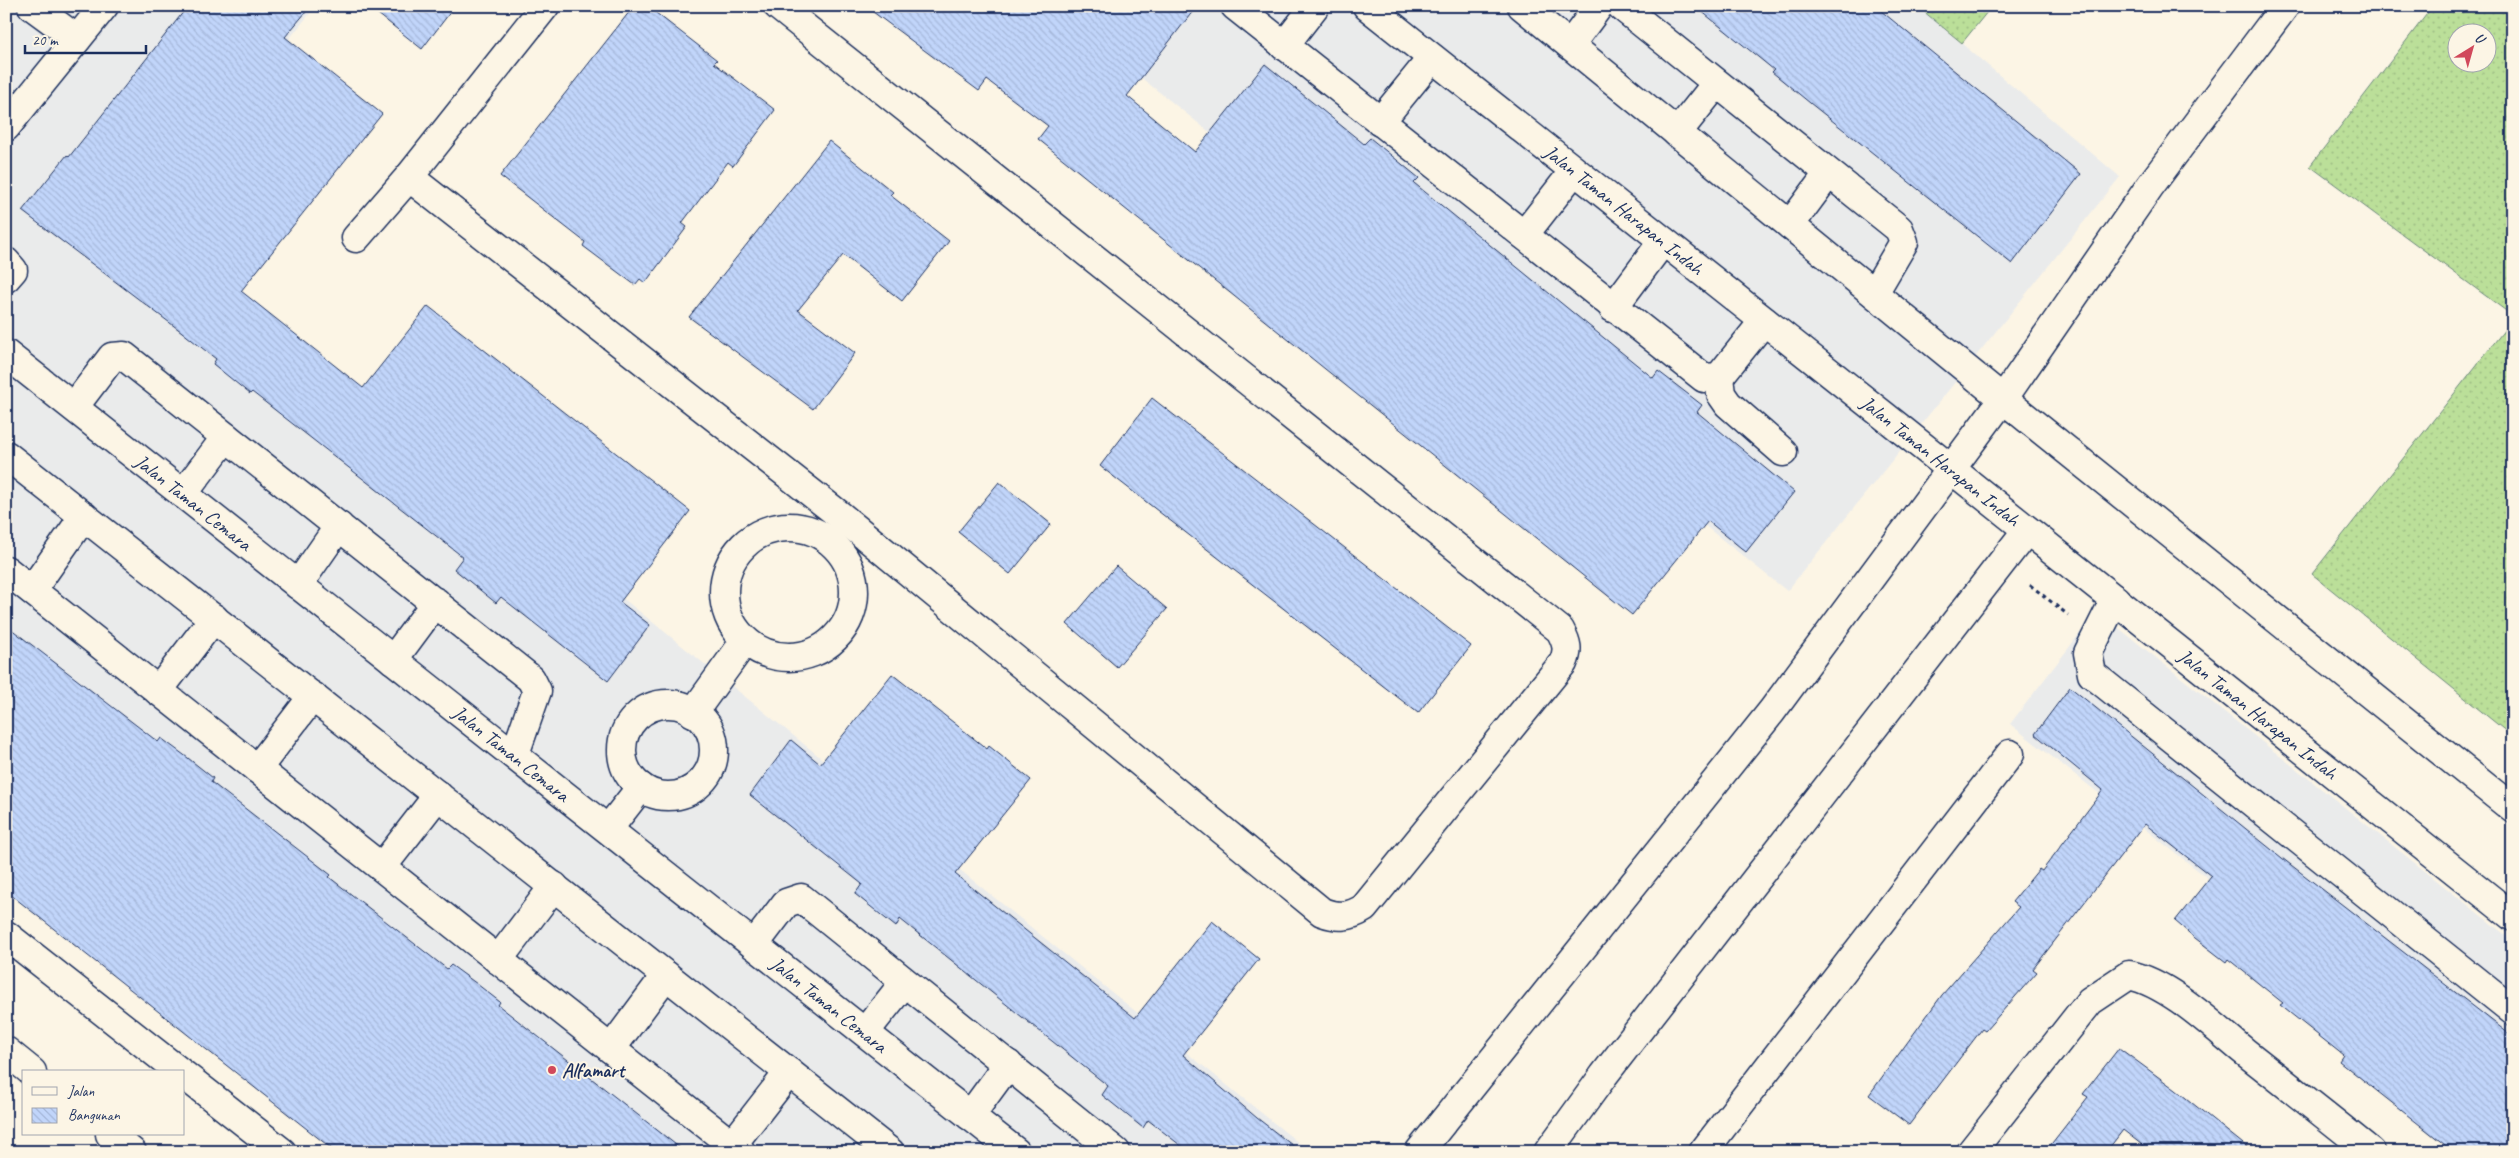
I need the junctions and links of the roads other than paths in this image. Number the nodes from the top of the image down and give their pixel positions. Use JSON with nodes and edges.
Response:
{"nodes":[{"id":1,"x":32,"y":6,"type":"edge"},
{"id":2,"x":104,"y":6,"type":"edge"},
{"id":3,"x":545,"y":6,"type":"edge"},
{"id":4,"x":778,"y":6,"type":"edge"},
{"id":5,"x":1235,"y":6,"type":"edge"},
{"id":6,"x":1315,"y":6,"type":"edge"},
{"id":7,"x":1366,"y":6,"type":"edge"},
{"id":8,"x":1522,"y":6,"type":"edge"},
{"id":9,"x":1599,"y":6,"type":"edge"},
{"id":10,"x":1621,"y":6,"type":"edge"},
{"id":11,"x":2285,"y":6,"type":"edge"},
{"id":12,"x":77,"y":39,"type":"junction"},
{"id":13,"x":1570,"y":45,"type":"junction"},
{"id":14,"x":1284,"y":46,"type":"junction"},
{"id":15,"x":1432,"y":58,"type":"junction"},
{"id":16,"x":1716,"y":84,"type":"junction"},
{"id":17,"x":1380,"y":122,"type":"junction"},
{"id":18,"x":6,"y":127,"type":"edge"},
{"id":19,"x":1677,"y":133,"type":"junction"},
{"id":20,"x":1574,"y":171,"type":"junction"},
{"id":21,"x":1828,"y":174,"type":"junction"},
{"id":22,"x":409,"y":177,"type":"junction"},
{"id":23,"x":1790,"y":225,"type":"junction"},
{"id":24,"x":1524,"y":235,"type":"junction"},
{"id":25,"x":356,"y":238,"type":"dead end"},
{"id":26,"x":1663,"y":241,"type":"junction"},
{"id":27,"x":6,"y":262,"type":"edge"},
{"id":28,"x":6,"y":278,"type":"edge"},
{"id":29,"x":1874,"y":293,"type":"junction"},
{"id":30,"x":1614,"y":308,"type":"junction"},
{"id":31,"x":1764,"y":321,"type":"junction"},
{"id":32,"x":6,"y":354,"type":"edge"},
{"id":33,"x":1719,"y":377,"type":"junction"},
{"id":34,"x":2003,"y":399,"type":"junction"},
{"id":35,"x":74,"y":408,"type":"junction"},
{"id":36,"x":226,"y":437,"type":"junction"},
{"id":37,"x":1783,"y":452,"type":"dead end"},
{"id":38,"x":6,"y":455,"type":"edge"},
{"id":39,"x":1951,"y":469,"type":"junction"},
{"id":40,"x":183,"y":494,"type":"junction"},
{"id":41,"x":84,"y":516,"type":"junction"},
{"id":42,"x":340,"y":526,"type":"junction"},
{"id":43,"x":835,"y":528,"type":"junction"},
{"id":44,"x":2027,"y":530,"type":"junction"},
{"id":45,"x":6,"y":570,"type":"edge"},
{"id":46,"x":298,"y":585,"type":"junction"},
{"id":47,"x":32,"y":590,"type":"junction"},
{"id":48,"x":2115,"y":600,"type":"junction"},
{"id":49,"x":436,"y":602,"type":"junction"},
{"id":50,"x":214,"y":618,"type":"junction"},
{"id":51,"x":745,"y":641,"type":"junction"},
{"id":52,"x":393,"y":660,"type":"junction"},
{"id":53,"x":158,"y":690,"type":"junction"},
{"id":54,"x":313,"y":696,"type":"junction"},
{"id":55,"x":693,"y":713,"type":"junction"},
{"id":56,"x":515,"y":754,"type":"junction"},
{"id":57,"x":2010,"y":754,"type":"dead end"},
{"id":58,"x":257,"y":769,"type":"junction"},
{"id":59,"x":640,"y":787,"type":"junction"},
{"id":60,"x":438,"y":795,"type":"junction"},
{"id":61,"x":2513,"y":809,"type":"edge"},
{"id":62,"x":609,"y":828,"type":"junction"},
{"id":63,"x":382,"y":867,"type":"junction"},
{"id":64,"x":554,"y":886,"type":"junction"},
{"id":65,"x":2513,"y":917,"type":"edge"},
{"id":66,"x":6,"y":935,"type":"edge"},
{"id":67,"x":754,"y":945,"type":"junction"},
{"id":68,"x":498,"y":960,"type":"junction"},
{"id":69,"x":666,"y":975,"type":"junction"},
{"id":70,"x":904,"y":983,"type":"junction"},
{"id":71,"x":2513,"y":1011,"type":"edge"},
{"id":72,"x":865,"y":1032,"type":"junction"},
{"id":73,"x":611,"y":1049,"type":"junction"},
{"id":74,"x":6,"y":1051,"type":"edge"},
{"id":75,"x":1008,"y":1064,"type":"junction"},
{"id":76,"x":30,"y":1070,"type":"edge"},
{"id":77,"x":177,"y":1070,"type":"edge"},
{"id":78,"x":790,"y":1072,"type":"junction"},
{"id":79,"x":185,"y":1076,"type":"edge"},
{"id":80,"x":970,"y":1116,"type":"junction"},
{"id":81,"x":112,"y":1136,"type":"edge"},
{"id":82,"x":737,"y":1148,"type":"edge"},
{"id":83,"x":1550,"y":1151,"type":"edge"},
{"id":84,"x":132,"y":1152,"type":"edge"},
{"id":85,"x":282,"y":1152,"type":"edge"},
{"id":86,"x":890,"y":1152,"type":"edge"},
{"id":87,"x":1016,"y":1152,"type":"edge"},
{"id":88,"x":1116,"y":1152,"type":"edge"},
{"id":89,"x":1419,"y":1152,"type":"edge"},
{"id":90,"x":1703,"y":1152,"type":"edge"},
{"id":91,"x":1971,"y":1152,"type":"edge"},
{"id":92,"x":2371,"y":1152,"type":"edge"}],
"edges":[{"from":1,"to":12,"type":"street"},
{"from":2,"to":12,"type":"street"},
{"from":3,"to":22,"type":"street"},
{"from":4,"to":43,"type":"street"},
{"from":5,"to":14,"type":"street"},
{"from":6,"to":14,"type":"street"},
{"from":7,"to":15,"type":"street","name":"Jalan Taman Harapan Indah"},
{"from":8,"to":13,"type":"street"},
{"from":9,"to":13,"type":"street"},
{"from":10,"to":16,"type":"street"},
{"from":11,"to":34,"type":"street"},
{"from":12,"to":18,"type":"street"},
{"from":13,"to":19,"type":"street"},
{"from":14,"to":17,"type":"street"},
{"from":15,"to":17,"type":"street"},
{"from":15,"to":20,"type":"street","name":"Jalan Taman Harapan Indah"},
{"from":16,"to":19,"type":"street"},
{"from":16,"to":21,"type":"street"},
{"from":17,"to":24,"type":"street"},
{"from":19,"to":23,"type":"street"},
{"from":20,"to":24,"type":"street"},
{"from":20,"to":26,"type":"street","name":"Jalan Taman Harapan Indah"},
{"from":21,"to":23,"type":"street"},
{"from":21,"to":29,"type":"street"},
{"from":22,"to":25,"type":"street"},
{"from":22,"to":43,"type":"street"},
{"from":23,"to":29,"type":"street"},
{"from":24,"to":30,"type":"street"},
{"from":26,"to":30,"type":"street"},
{"from":26,"to":31,"type":"street","name":"Jalan Taman Harapan Indah"},
{"from":27,"to":28,"type":"street"},
{"from":29,"to":34,"type":"street"},
{"from":30,"to":33,"type":"street"},
{"from":31,"to":33,"type":"street"},
{"from":31,"to":39,"type":"street","name":"Jalan Taman Harapan Indah"},
{"from":32,"to":35,"type":"street","name":"Jalan Taman Cemara"},
{"from":33,"to":37,"type":"street"},
{"from":34,"to":39,"type":"street"},
{"from":34,"to":61,"type":"street"},
{"from":35,"to":36,"type":"street"},
{"from":35,"to":40,"type":"street","name":"Jalan Taman Cemara"},
{"from":36,"to":40,"type":"street"},
{"from":36,"to":42,"type":"street"},
{"from":38,"to":41,"type":"street"},
{"from":39,"to":44,"type":"street","name":"Jalan Taman Harapan Indah"},
{"from":39,"to":89,"type":"street"},
{"from":40,"to":46,"type":"street","name":"Jalan Taman Cemara"},
{"from":41,"to":47,"type":"street"},
{"from":41,"to":50,"type":"street"},
{"from":42,"to":46,"type":"street"},
{"from":42,"to":49,"type":"street"},
{"from":43,"to":51,"type":"street"},
{"from":43,"to":51,"type":"street"},
{"from":44,"to":48,"type":"street","name":"Jalan Taman Harapan Indah"},
{"from":44,"to":83,"type":"street"},
{"from":45,"to":47,"type":"street"},
{"from":46,"to":52,"type":"street","name":"Jalan Taman Cemara"},
{"from":47,"to":53,"type":"street"},
{"from":48,"to":65,"type":"street","name":"Jalan Taman Harapan Indah"},
{"from":48,"to":71,"type":"street"},
{"from":49,"to":52,"type":"street"},
{"from":49,"to":56,"type":"street"},
{"from":50,"to":53,"type":"street"},
{"from":50,"to":54,"type":"street"},
{"from":51,"to":55,"type":"street"},
{"from":52,"to":56,"type":"street","name":"Jalan Taman Cemara"},
{"from":53,"to":58,"type":"street"},
{"from":54,"to":58,"type":"street"},
{"from":54,"to":60,"type":"street"},
{"from":55,"to":59,"type":"street"},
{"from":55,"to":59,"type":"street"},
{"from":56,"to":62,"type":"street","name":"Jalan Taman Cemara"},
{"from":57,"to":90,"type":"street"},
{"from":58,"to":63,"type":"street"},
{"from":59,"to":62,"type":"street"},
{"from":60,"to":63,"type":"street"},
{"from":60,"to":64,"type":"street"},
{"from":62,"to":67,"type":"street","name":"Jalan Taman Cemara"},
{"from":63,"to":68,"type":"street"},
{"from":64,"to":68,"type":"street"},
{"from":64,"to":69,"type":"street"},
{"from":66,"to":77,"type":"street"},
{"from":67,"to":70,"type":"street"},
{"from":67,"to":72,"type":"street","name":"Jalan Taman Cemara"},
{"from":68,"to":73,"type":"street"},
{"from":69,"to":73,"type":"street"},
{"from":69,"to":78,"type":"street"},
{"from":70,"to":72,"type":"street"},
{"from":70,"to":75,"type":"street"},
{"from":72,"to":80,"type":"street","name":"Jalan Taman Cemara"},
{"from":73,"to":82,"type":"street"},
{"from":74,"to":76,"type":"street"},
{"from":75,"to":80,"type":"street"},
{"from":75,"to":88,"type":"street"},
{"from":78,"to":82,"type":"street"},
{"from":78,"to":86,"type":"street"},
{"from":79,"to":85,"type":"street"},
{"from":80,"to":87,"type":"street","name":"Jalan Taman Cemara"},
{"from":81,"to":84,"type":"street"},
{"from":91,"to":92,"type":"street"}]}
